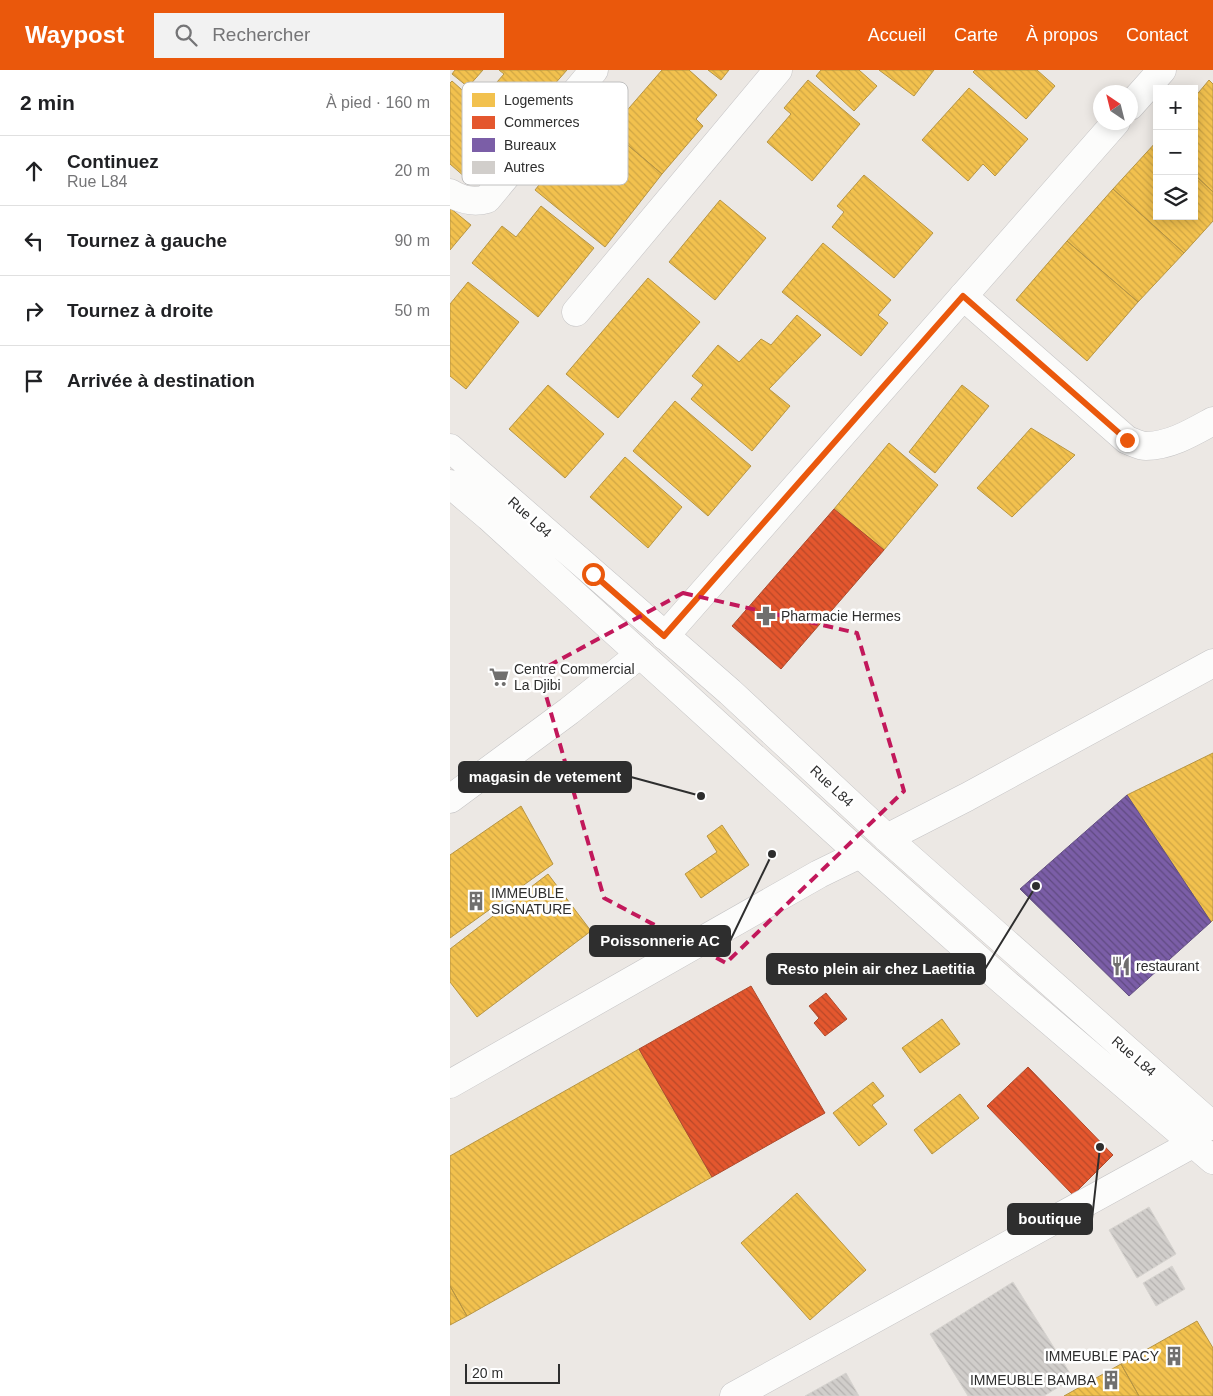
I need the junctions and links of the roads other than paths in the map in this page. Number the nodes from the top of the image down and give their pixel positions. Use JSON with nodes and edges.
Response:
{"nodes":[{"id":1,"x":594,"y":70,"type":"edge"},
{"id":2,"x":778,"y":70,"type":"edge"},
{"id":3,"x":1162,"y":70,"type":"edge"},
{"id":4,"x":584,"y":82,"type":"edge"},
{"id":5,"x":1138,"y":97,"type":"edge"},
{"id":6,"x":1109,"y":130,"type":"edge"},
{"id":7,"x":499,"y":185,"type":"edge"},
{"id":8,"x":450,"y":193,"type":"edge"},
{"id":9,"x":963,"y":296,"type":"junction"},
{"id":10,"x":576,"y":312,"type":"dead end"},
{"id":11,"x":1213,"y":421,"type":"edge"},
{"id":12,"x":450,"y":448,"type":"edge"},
{"id":13,"x":450,"y":484,"type":"edge"},
{"id":14,"x":664,"y":636,"type":"junction"},
{"id":15,"x":639,"y":655,"type":"junction"},
{"id":16,"x":1213,"y":663,"type":"edge"},
{"id":17,"x":450,"y":799,"type":"edge"},
{"id":18,"x":887,"y":838,"type":"junction"},
{"id":19,"x":860,"y":854,"type":"junction"},
{"id":20,"x":450,"y":1084,"type":"edge"},
{"id":21,"x":1207,"y":1143,"type":"edge"},
{"id":22,"x":734,"y":1396,"type":"edge"}],
"edges":[{"from":1,"to":4,"type":"street"},
{"from":2,"to":10,"type":"street"},
{"from":3,"to":5,"type":"street"},
{"from":6,"to":9,"type":"street"},
{"from":7,"to":8,"type":"street"},
{"from":9,"to":11,"type":"street"},
{"from":9,"to":14,"type":"street"},
{"from":12,"to":14,"type":"street","name":"Rue L84"},
{"from":13,"to":15,"type":"street","name":"Rue L84"},
{"from":14,"to":18,"type":"street","name":"Rue L84"},
{"from":15,"to":17,"type":"street"},
{"from":15,"to":19,"type":"street","name":"Rue L84"},
{"from":16,"to":18,"type":"street"},
{"from":18,"to":21,"type":"street","name":"Rue L84"},
{"from":19,"to":20,"type":"street"},
{"from":19,"to":21,"type":"street","name":"Rue L84"},
{"from":21,"to":22,"type":"street"}]}
